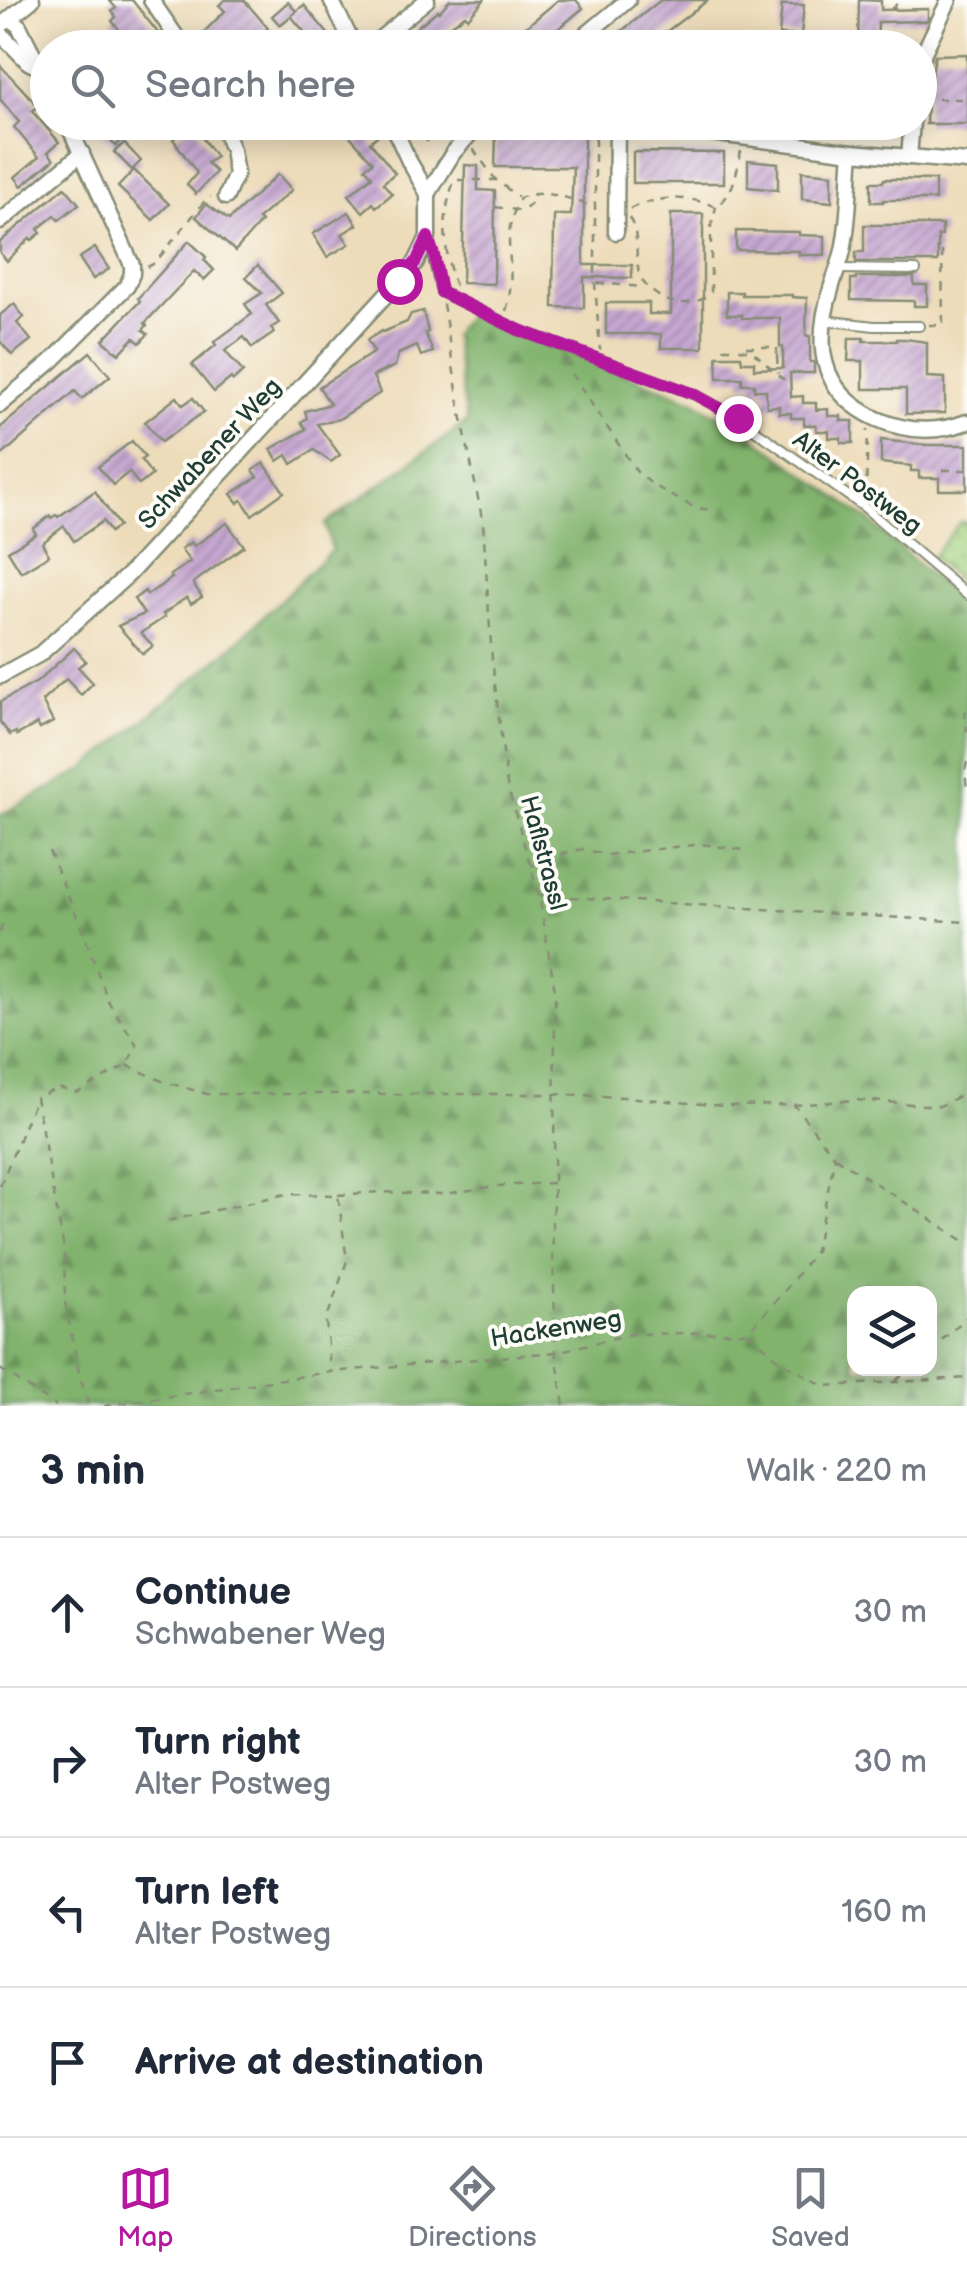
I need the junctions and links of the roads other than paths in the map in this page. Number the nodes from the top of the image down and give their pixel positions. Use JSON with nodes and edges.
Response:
{"nodes":[{"id":1,"x":32,"y":0,"type":"edge"},
{"id":2,"x":151,"y":0,"type":"edge"},
{"id":3,"x":332,"y":0,"type":"edge"},
{"id":4,"x":427,"y":0,"type":"edge"},
{"id":5,"x":628,"y":0,"type":"edge"},
{"id":6,"x":949,"y":0,"type":"edge"},
{"id":7,"x":4,"y":26,"type":"edge"},
{"id":8,"x":172,"y":30,"type":"edge"},
{"id":9,"x":347,"y":30,"type":"edge"},
{"id":10,"x":391,"y":30,"type":"edge"},
{"id":11,"x":592,"y":30,"type":"edge"},
{"id":12,"x":935,"y":30,"type":"edge"},
{"id":13,"x":30,"y":63,"type":"edge"},
{"id":14,"x":76,"y":140,"type":"edge"},
{"id":15,"x":228,"y":140,"type":"edge"},
{"id":16,"x":399,"y":140,"type":"edge"},
{"id":17,"x":465,"y":140,"type":"edge"},
{"id":18,"x":617,"y":140,"type":"edge"},
{"id":19,"x":763,"y":140,"type":"edge"},
{"id":20,"x":910,"y":140,"type":"edge"},
{"id":21,"x":852,"y":152,"type":"junction"},
{"id":22,"x":82,"y":153,"type":"junction"},
{"id":23,"x":909,"y":157,"type":"junction"},
{"id":24,"x":967,"y":162,"type":"edge"},
{"id":25,"x":428,"y":194,"type":"junction"},
{"id":26,"x":226,"y":197,"type":"road end"},
{"id":27,"x":0,"y":222,"type":"edge"},
{"id":28,"x":616,"y":232,"type":"dead end"},
{"id":29,"x":428,"y":237,"type":"junction"},
{"id":30,"x":838,"y":269,"type":"junction"},
{"id":31,"x":916,"y":270,"type":"dead end"},
{"id":32,"x":823,"y":320,"type":"junction"},
{"id":33,"x":919,"y":326,"type":"road end"},
{"id":34,"x":0,"y":405,"type":"edge"},
{"id":35,"x":967,"y":422,"type":"edge"},
{"id":36,"x":967,"y":595,"type":"edge"},
{"id":37,"x":0,"y":676,"type":"edge"}],
"edges":[{"from":1,"to":7,"type":"street"},
{"from":2,"to":8,"type":"street"},
{"from":3,"to":9,"type":"street"},
{"from":4,"to":10,"type":"street"},
{"from":5,"to":11,"type":"street"},
{"from":6,"to":12,"type":"street"},
{"from":7,"to":13,"type":"street"},
{"from":14,"to":22,"type":"street"},
{"from":15,"to":26,"type":"street"},
{"from":16,"to":25,"type":"street"},
{"from":17,"to":25,"type":"street"},
{"from":18,"to":28,"type":"street"},
{"from":19,"to":21,"type":"street"},
{"from":20,"to":23,"type":"street"},
{"from":21,"to":23,"type":"street"},
{"from":21,"to":30,"type":"street"},
{"from":22,"to":27,"type":"street"},
{"from":22,"to":34,"type":"street"},
{"from":23,"to":24,"type":"street"},
{"from":25,"to":29,"type":"street"},
{"from":29,"to":36,"type":"lane","name":"Alter Postweg"},
{"from":29,"to":37,"type":"street","name":"Schwabener Weg"},
{"from":30,"to":31,"type":"lane"},
{"from":30,"to":32,"type":"street"},
{"from":32,"to":33,"type":"lane"},
{"from":32,"to":35,"type":"street"}]}
